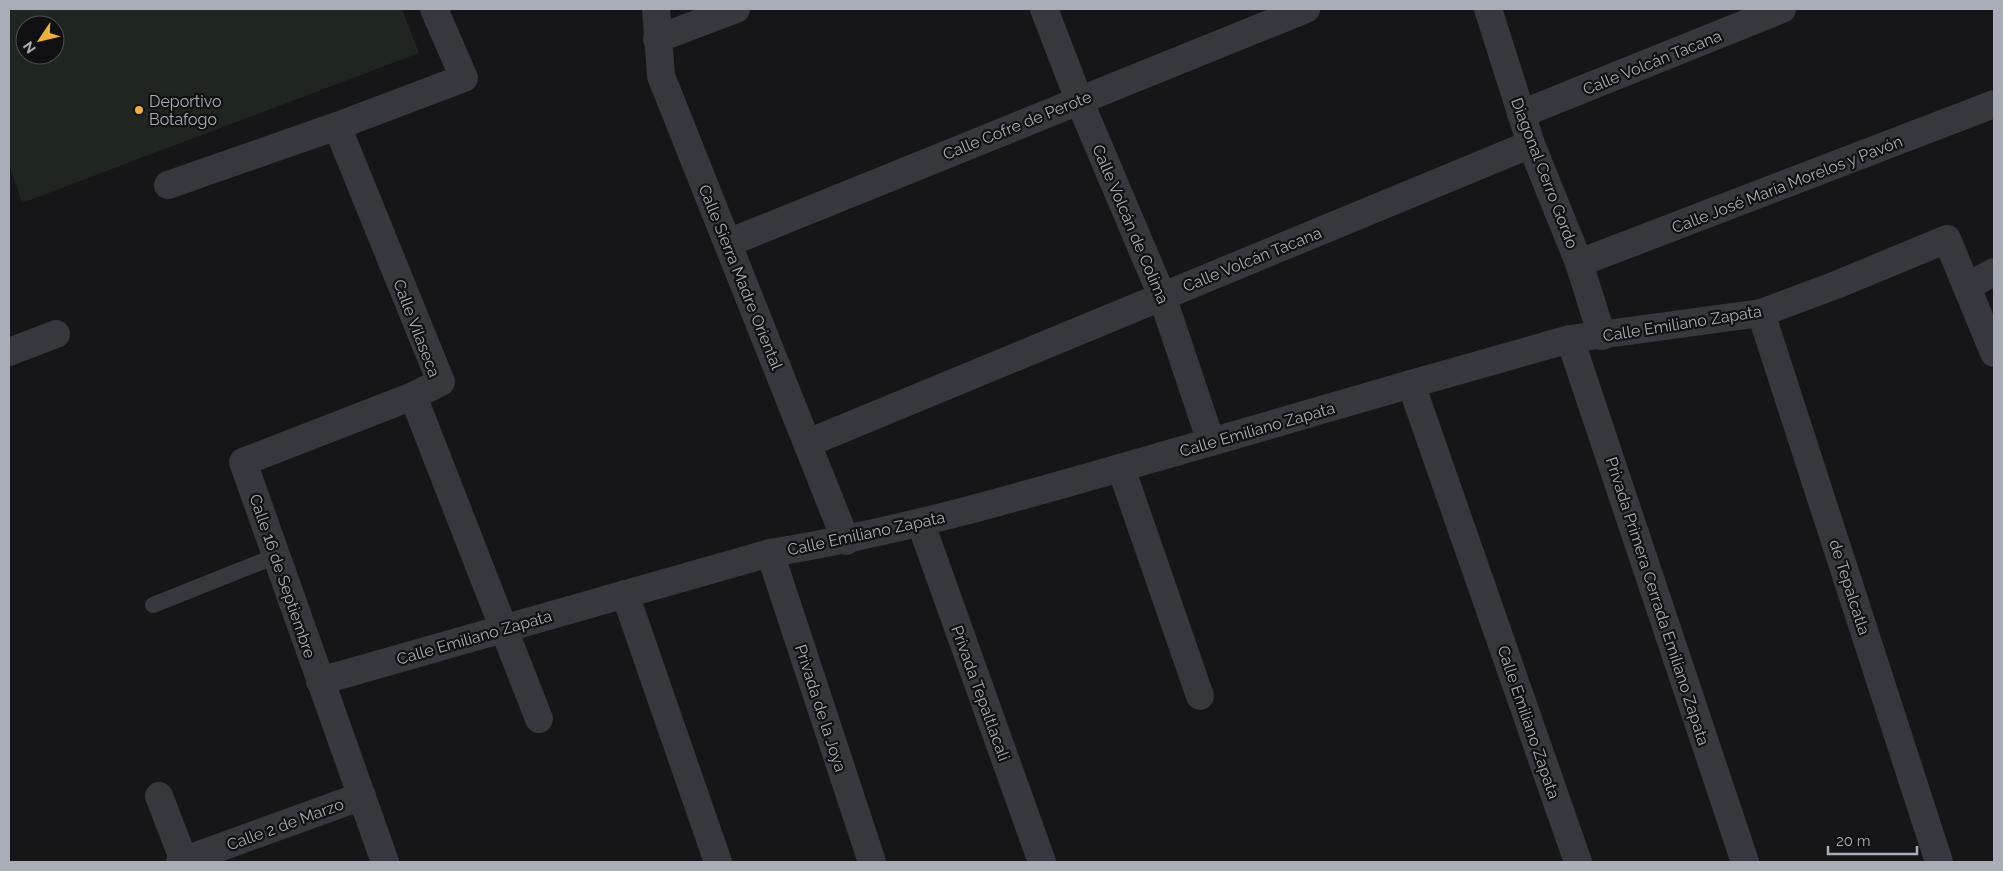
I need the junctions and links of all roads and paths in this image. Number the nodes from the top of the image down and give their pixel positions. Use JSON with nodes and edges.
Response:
{"nodes":[{"id":1,"x":434,"y":9,"type":"edge"},
{"id":2,"x":656,"y":9,"type":"edge"},
{"id":3,"x":736,"y":9,"type":"edge"},
{"id":4,"x":1044,"y":9,"type":"edge"},
{"id":5,"x":1306,"y":9,"type":"edge"},
{"id":6,"x":1488,"y":9,"type":"edge"},
{"id":7,"x":1782,"y":9,"type":"edge"},
{"id":8,"x":657,"y":39,"type":"junction"},
{"id":9,"x":1079,"y":100,"type":"junction"},
{"id":10,"x":1994,"y":104,"type":"edge"},
{"id":11,"x":1521,"y":114,"type":"junction"},
{"id":12,"x":337,"y":126,"type":"junction"},
{"id":13,"x":1532,"y":144,"type":"junction"},
{"id":14,"x":168,"y":186,"type":"dead end"},
{"id":15,"x":728,"y":243,"type":"junction"},
{"id":16,"x":1579,"y":264,"type":"junction"},
{"id":17,"x":1994,"y":272,"type":"edge"},
{"id":18,"x":1968,"y":286,"type":"junction"},
{"id":19,"x":1162,"y":296,"type":"junction"},
{"id":20,"x":1761,"y":312,"type":"junction"},
{"id":21,"x":56,"y":334,"type":"dead end"},
{"id":22,"x":1602,"y":336,"type":"junction"},
{"id":23,"x":1570,"y":339,"type":"junction"},
{"id":24,"x":9,"y":352,"type":"edge"},
{"id":25,"x":1994,"y":353,"type":"edge"},
{"id":26,"x":1411,"y":384,"type":"junction"},
{"id":27,"x":413,"y":396,"type":"junction"},
{"id":28,"x":1211,"y":442,"type":"junction"},
{"id":29,"x":808,"y":443,"type":"junction"},
{"id":30,"x":1121,"y":468,"type":"junction"},
{"id":31,"x":920,"y":524,"type":"junction"},
{"id":32,"x":846,"y":541,"type":"junction"},
{"id":33,"x":770,"y":553,"type":"junction"},
{"id":34,"x":276,"y":556,"type":"junction"},
{"id":35,"x":625,"y":594,"type":"junction"},
{"id":36,"x":153,"y":605,"type":"dead end"},
{"id":37,"x":503,"y":629,"type":"junction"},
{"id":38,"x":320,"y":681,"type":"junction"},
{"id":39,"x":1200,"y":696,"type":"dead end"},
{"id":40,"x":539,"y":719,"type":"dead end"},
{"id":41,"x":159,"y":796,"type":"dead end"},
{"id":42,"x":362,"y":796,"type":"junction"},
{"id":43,"x":182,"y":862,"type":"edge"},
{"id":44,"x":385,"y":862,"type":"edge"},
{"id":45,"x":718,"y":862,"type":"edge"},
{"id":46,"x":872,"y":862,"type":"edge"},
{"id":47,"x":1042,"y":862,"type":"edge"},
{"id":48,"x":1578,"y":862,"type":"edge"},
{"id":49,"x":1745,"y":862,"type":"edge"},
{"id":50,"x":1939,"y":862,"type":"edge"}],
"edges":[{"from":1,"to":12,"type":"street"},
{"from":2,"to":8,"type":"street","name":"Calle Sierra Madre Oriental"},
{"from":3,"to":8,"type":"street"},
{"from":4,"to":9,"type":"street","name":"Calle Volcán de Colima"},
{"from":5,"to":9,"type":"street","name":"Calle Cofre de Perote"},
{"from":6,"to":11,"type":"street","name":"Diagonal Cerro Gordo"},
{"from":7,"to":11,"type":"street","name":"Calle Volcán Tacana"},
{"from":8,"to":15,"type":"street","name":"Calle Sierra Madre Oriental"},
{"from":9,"to":15,"type":"street","name":"Calle Cofre de Perote"},
{"from":9,"to":19,"type":"street","name":"Calle Volcán de Colima"},
{"from":10,"to":16,"type":"street","name":"Calle José María Morelos y Pavón"},
{"from":11,"to":13,"type":"street","name":"Diagonal Cerro Gordo"},
{"from":12,"to":14,"type":"street"},
{"from":12,"to":27,"type":"street","name":"Calle Vilaseca"},
{"from":13,"to":16,"type":"street","name":"Diagonal Cerro Gordo"},
{"from":13,"to":19,"type":"street","name":"Calle Volcán Tacana"},
{"from":15,"to":29,"type":"street","name":"Calle Sierra Madre Oriental"},
{"from":16,"to":22,"type":"street","name":"Diagonal Cerro Gordo"},
{"from":17,"to":18,"type":"street"},
{"from":18,"to":20,"type":"street","name":"Calle Emiliano Zapata"},
{"from":18,"to":25,"type":"street"},
{"from":19,"to":28,"type":"street","name":"Calle Volcán de Colima"},
{"from":19,"to":29,"type":"street","name":"Calle Volcán Tacana"},
{"from":20,"to":22,"type":"street","name":"Calle Emiliano Zapata"},
{"from":20,"to":50,"type":"street","name":"de Tepalcatla"},
{"from":21,"to":24,"type":"street"},
{"from":22,"to":23,"type":"street","name":"Calle Emiliano Zapata"},
{"from":23,"to":26,"type":"street","name":"Calle Emiliano Zapata"},
{"from":23,"to":49,"type":"street","name":"Privada Primera Cerrada Emiliano Zapata"},
{"from":26,"to":28,"type":"street","name":"Calle Emiliano Zapata"},
{"from":26,"to":48,"type":"street","name":"Calle Emiliano Zapata"},
{"from":27,"to":34,"type":"street","name":"Calle 16 de Septiembre"},
{"from":27,"to":37,"type":"street","name":"Calle Vilaseca"},
{"from":28,"to":30,"type":"street","name":"Calle Emiliano Zapata"},
{"from":29,"to":32,"type":"street","name":"Calle Sierra Madre Oriental"},
{"from":30,"to":31,"type":"street","name":"Calle Emiliano Zapata"},
{"from":30,"to":39,"type":"street"},
{"from":31,"to":32,"type":"street","name":"Calle Emiliano Zapata"},
{"from":31,"to":47,"type":"street","name":"Privada Tepaltlacali"},
{"from":32,"to":33,"type":"street","name":"Calle Emiliano Zapata"},
{"from":33,"to":35,"type":"street","name":"Calle Emiliano Zapata"},
{"from":33,"to":46,"type":"street","name":"Privada de la Joya"},
{"from":34,"to":36,"type":"lane"},
{"from":34,"to":38,"type":"street","name":"Calle 16 de Septiembre"},
{"from":35,"to":37,"type":"street","name":"Calle Emiliano Zapata"},
{"from":35,"to":45,"type":"street"},
{"from":37,"to":38,"type":"street","name":"Calle Emiliano Zapata"},
{"from":37,"to":40,"type":"street","name":"Calle Vilaseca"},
{"from":38,"to":42,"type":"street","name":"Calle 16 de Septiembre"},
{"from":41,"to":43,"type":"street"},
{"from":42,"to":43,"type":"street","name":"Calle 2 de Marzo"},
{"from":42,"to":44,"type":"street","name":"Calle 16 de Septiembre"}]}
